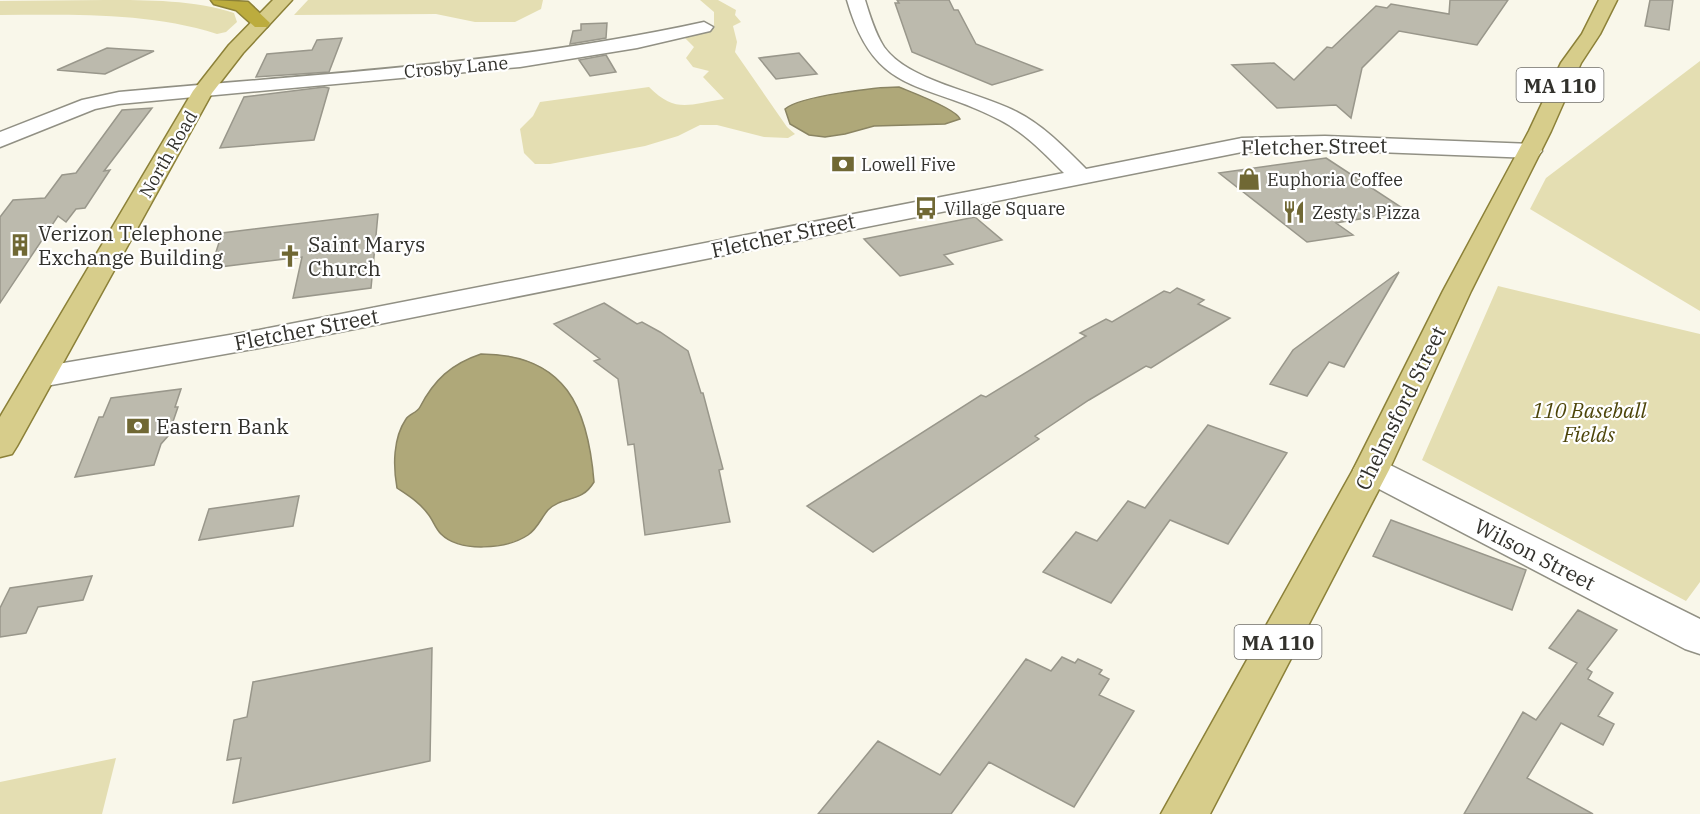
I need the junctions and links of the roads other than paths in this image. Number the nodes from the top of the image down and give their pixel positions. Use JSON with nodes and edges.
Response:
{"nodes":[{"id":1,"x":220,"y":0,"type":"edge"},
{"id":2,"x":282,"y":0,"type":"edge"},
{"id":3,"x":856,"y":0,"type":"edge"},
{"id":4,"x":1608,"y":0,"type":"edge"},
{"id":5,"x":261,"y":23,"type":"junction"},
{"id":6,"x":704,"y":27,"type":"dead end"},
{"id":7,"x":206,"y":88,"type":"junction"},
{"id":8,"x":0,"y":140,"type":"edge"},
{"id":9,"x":1530,"y":151,"type":"junction"},
{"id":10,"x":1079,"y":175,"type":"junction"},
{"id":11,"x":40,"y":377,"type":"junction"},
{"id":12,"x":0,"y":446,"type":"edge"},
{"id":13,"x":1371,"y":470,"type":"junction"},
{"id":14,"x":1700,"y":638,"type":"edge"},
{"id":15,"x":1185,"y":814,"type":"edge"}],
"edges":[{"from":1,"to":5,"type":"highway"},
{"from":2,"to":5,"type":"main road","name":"North Road"},
{"from":3,"to":10,"type":"street"},
{"from":4,"to":9,"type":"main road","name":"Chelmsford Street","number":"MA 110"},
{"from":5,"to":7,"type":"main road","name":"North Road"},
{"from":6,"to":7,"type":"street","name":"Crosby Lane"},
{"from":7,"to":8,"type":"street","name":"Crosby Lane"},
{"from":7,"to":11,"type":"main road","name":"North Road"},
{"from":9,"to":10,"type":"street","name":"Fletcher Street"},
{"from":9,"to":13,"type":"main road","name":"Chelmsford Street","number":"MA 110"},
{"from":10,"to":11,"type":"street","name":"Fletcher Street"},
{"from":11,"to":12,"type":"main road","name":"North Road"},
{"from":13,"to":14,"type":"street","name":"Wilson Street"},
{"from":13,"to":15,"type":"main road","name":"Chelmsford Street","number":"MA 110"}]}
